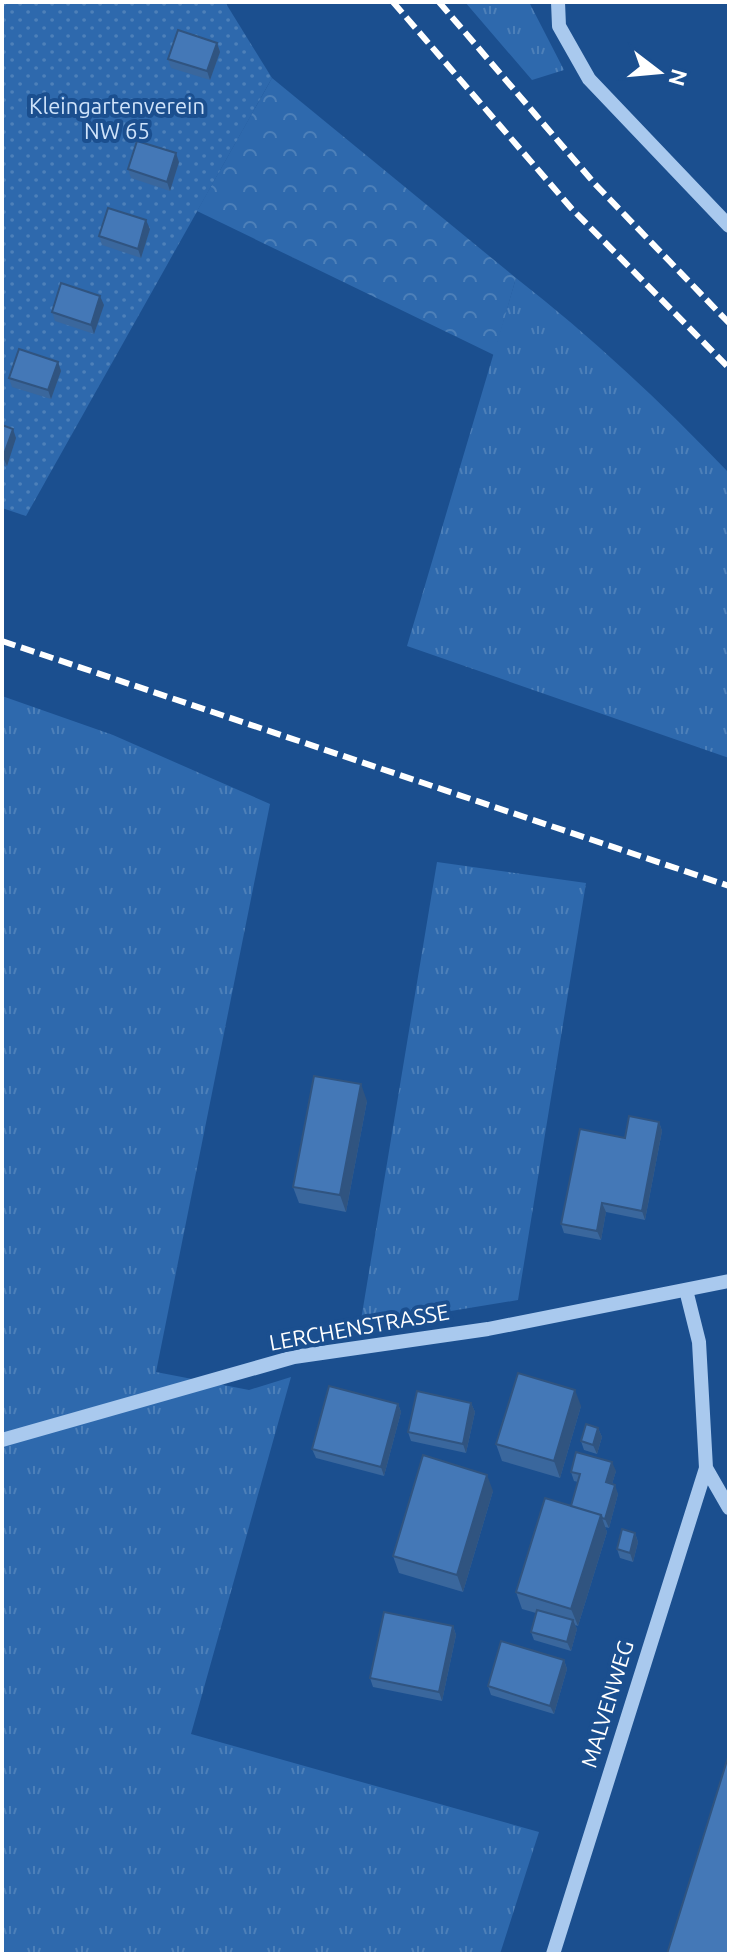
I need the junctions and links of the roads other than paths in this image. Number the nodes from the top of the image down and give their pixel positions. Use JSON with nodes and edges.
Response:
{"nodes":[{"id":1,"x":558,"y":2,"type":"edge"},
{"id":2,"x":729,"y":226,"type":"edge"},
{"id":3,"x":729,"y":1281,"type":"edge"},
{"id":4,"x":686,"y":1290,"type":"junction"},
{"id":5,"x":2,"y":1440,"type":"edge"},
{"id":6,"x":706,"y":1468,"type":"junction"},
{"id":7,"x":729,"y":1508,"type":"edge"},
{"id":8,"x":553,"y":1954,"type":"edge"}],
"edges":[{"from":1,"to":2,"type":"street"},
{"from":3,"to":4,"type":"street","name":"LERCHENSTRASSE"},
{"from":4,"to":5,"type":"street","name":"LERCHENSTRASSE"},
{"from":4,"to":6,"type":"street"},
{"from":6,"to":7,"type":"street"},
{"from":6,"to":8,"type":"street","name":"MALVENWEG"}]}
